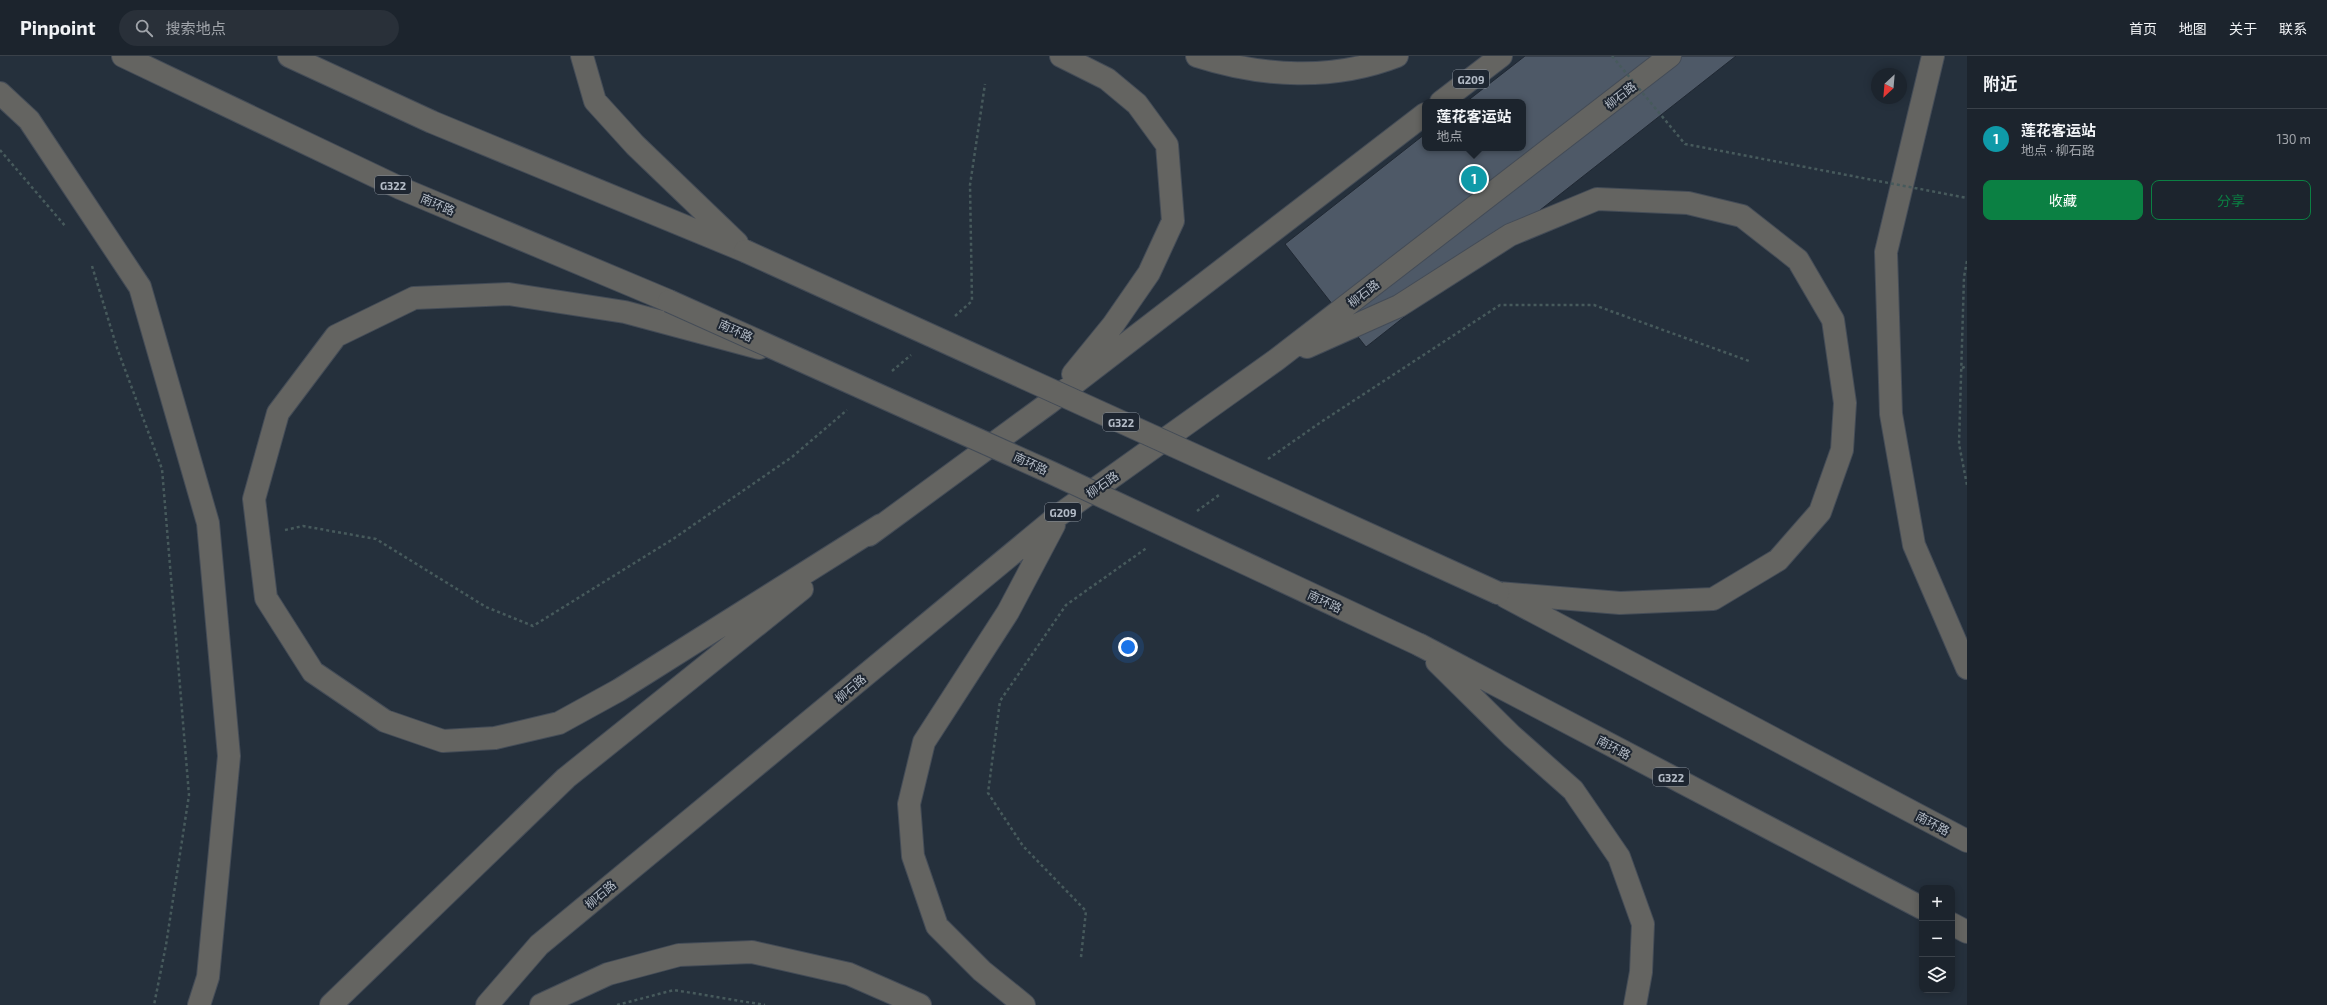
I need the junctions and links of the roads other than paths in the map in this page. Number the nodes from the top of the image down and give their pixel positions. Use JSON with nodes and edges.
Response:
{"nodes":[{"id":1,"x":123,"y":56,"type":"edge"},
{"id":2,"x":289,"y":56,"type":"edge"},
{"id":3,"x":582,"y":56,"type":"edge"},
{"id":4,"x":1061,"y":56,"type":"edge"},
{"id":5,"x":1197,"y":56,"type":"edge"},
{"id":6,"x":1396,"y":56,"type":"edge"},
{"id":7,"x":1501,"y":56,"type":"edge"},
{"id":8,"x":1670,"y":56,"type":"edge"},
{"id":9,"x":1933,"y":56,"type":"edge"},
{"id":10,"x":0,"y":93,"type":"edge"},
{"id":11,"x":1445,"y":99,"type":"edge"},
{"id":12,"x":1422,"y":116,"type":"edge"},
{"id":13,"x":745,"y":251,"type":"junction"},
{"id":14,"x":1276,"y":360,"type":"junction"},
{"id":15,"x":810,"y":362,"type":"junction"},
{"id":16,"x":1049,"y":403,"type":"junction"},
{"id":17,"x":1059,"y":515,"type":"junction"},
{"id":18,"x":881,"y":525,"type":"junction"},
{"id":19,"x":1498,"y":593,"type":"junction"},
{"id":20,"x":1420,"y":645,"type":"junction"},
{"id":21,"x":1967,"y":668,"type":"edge"},
{"id":22,"x":1967,"y":841,"type":"edge"},
{"id":23,"x":1919,"y":906,"type":"edge"},
{"id":24,"x":1955,"y":926,"type":"edge"},
{"id":25,"x":1967,"y":932,"type":"edge"},
{"id":26,"x":199,"y":1005,"type":"edge"},
{"id":27,"x":331,"y":1005,"type":"edge"},
{"id":28,"x":487,"y":1005,"type":"edge"},
{"id":29,"x":541,"y":1005,"type":"edge"},
{"id":30,"x":920,"y":1005,"type":"edge"},
{"id":31,"x":1024,"y":1005,"type":"edge"},
{"id":32,"x":1635,"y":1005,"type":"edge"}],
"edges":[{"from":1,"to":15,"type":"highway","name":"南环路","number":"G322","bridge":true},
{"from":2,"to":13,"type":"highway","name":"南环路","number":"G322"},
{"from":3,"to":13,"type":"highway"},
{"from":4,"to":16,"type":"highway"},
{"from":5,"to":6,"type":"highway"},
{"from":7,"to":11,"type":"highway","number":"G209"},
{"from":8,"to":14,"type":"highway","name":"柳石路","number":"G209"},
{"from":9,"to":21,"type":"highway"},
{"from":10,"to":26,"type":"highway"},
{"from":12,"to":16,"type":"highway"},
{"from":13,"to":19,"type":"highway","name":"南环路","number":"G322","bridge":true},
{"from":14,"to":17,"type":"highway","name":"柳石路","number":"G209"},
{"from":14,"to":19,"type":"highway"},
{"from":15,"to":18,"type":"highway"},
{"from":15,"to":20,"type":"highway","name":"南环路","number":"G322","bridge":true},
{"from":16,"to":18,"type":"highway"},
{"from":17,"to":28,"type":"highway","name":"柳石路","number":"G209"},
{"from":17,"to":31,"type":"highway"},
{"from":18,"to":27,"type":"highway"},
{"from":19,"to":22,"type":"highway","name":"南环路","number":"G322"},
{"from":20,"to":23,"type":"highway","name":"南环路","number":"G322"},
{"from":20,"to":32,"type":"highway"},
{"from":24,"to":25,"type":"highway"},
{"from":29,"to":30,"type":"highway"}]}
